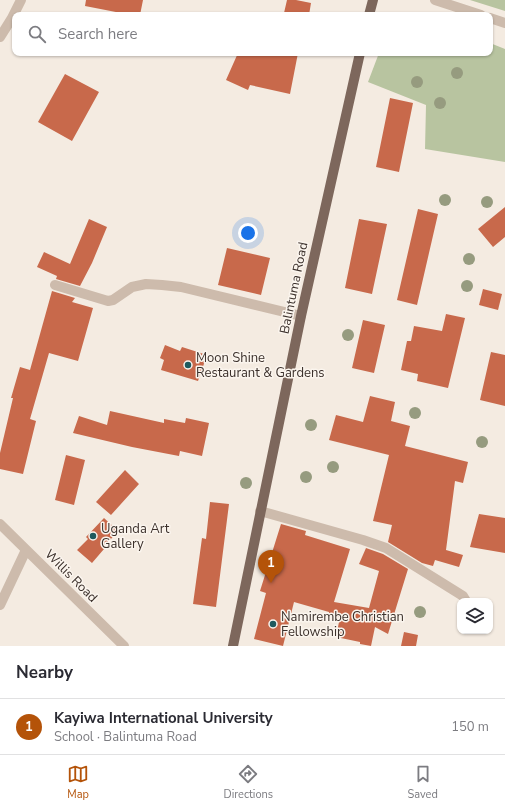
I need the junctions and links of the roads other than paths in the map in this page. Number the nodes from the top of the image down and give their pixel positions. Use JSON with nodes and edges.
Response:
{"nodes":[{"id":1,"x":21,"y":0,"type":"edge"},
{"id":2,"x":373,"y":0,"type":"edge"},
{"id":3,"x":435,"y":0,"type":"edge"},
{"id":4,"x":15,"y":12,"type":"edge"},
{"id":5,"x":370,"y":12,"type":"edge"},
{"id":6,"x":472,"y":12,"type":"edge"},
{"id":7,"x":12,"y":18,"type":"edge"},
{"id":8,"x":493,"y":19,"type":"edge"},
{"id":9,"x":505,"y":23,"type":"edge"},
{"id":10,"x":0,"y":37,"type":"edge"},
{"id":11,"x":359,"y":56,"type":"edge"},
{"id":12,"x":55,"y":284,"type":"dead end"},
{"id":13,"x":301,"y":316,"type":"junction"},
{"id":14,"x":260,"y":511,"type":"junction"},
{"id":15,"x":0,"y":524,"type":"edge"},
{"id":16,"x":26,"y":550,"type":"junction"},
{"id":17,"x":464,"y":598,"type":"edge"},
{"id":18,"x":0,"y":605,"type":"edge"},
{"id":19,"x":124,"y":646,"type":"edge"},
{"id":20,"x":233,"y":646,"type":"edge"}],
"edges":[{"from":1,"to":4,"type":"street"},
{"from":2,"to":5,"type":"main road"},
{"from":3,"to":6,"type":"street"},
{"from":7,"to":10,"type":"street"},
{"from":8,"to":9,"type":"street"},
{"from":11,"to":13,"type":"main road","name":"Balintuma Road"},
{"from":12,"to":13,"type":"street"},
{"from":13,"to":14,"type":"main road","name":"Balintuma Road"},
{"from":14,"to":17,"type":"street"},
{"from":14,"to":20,"type":"main road","name":"Balintuma Road"},
{"from":15,"to":16,"type":"street","name":"Willis Road"},
{"from":16,"to":18,"type":"street"},
{"from":16,"to":19,"type":"street","name":"Willis Road"}]}
